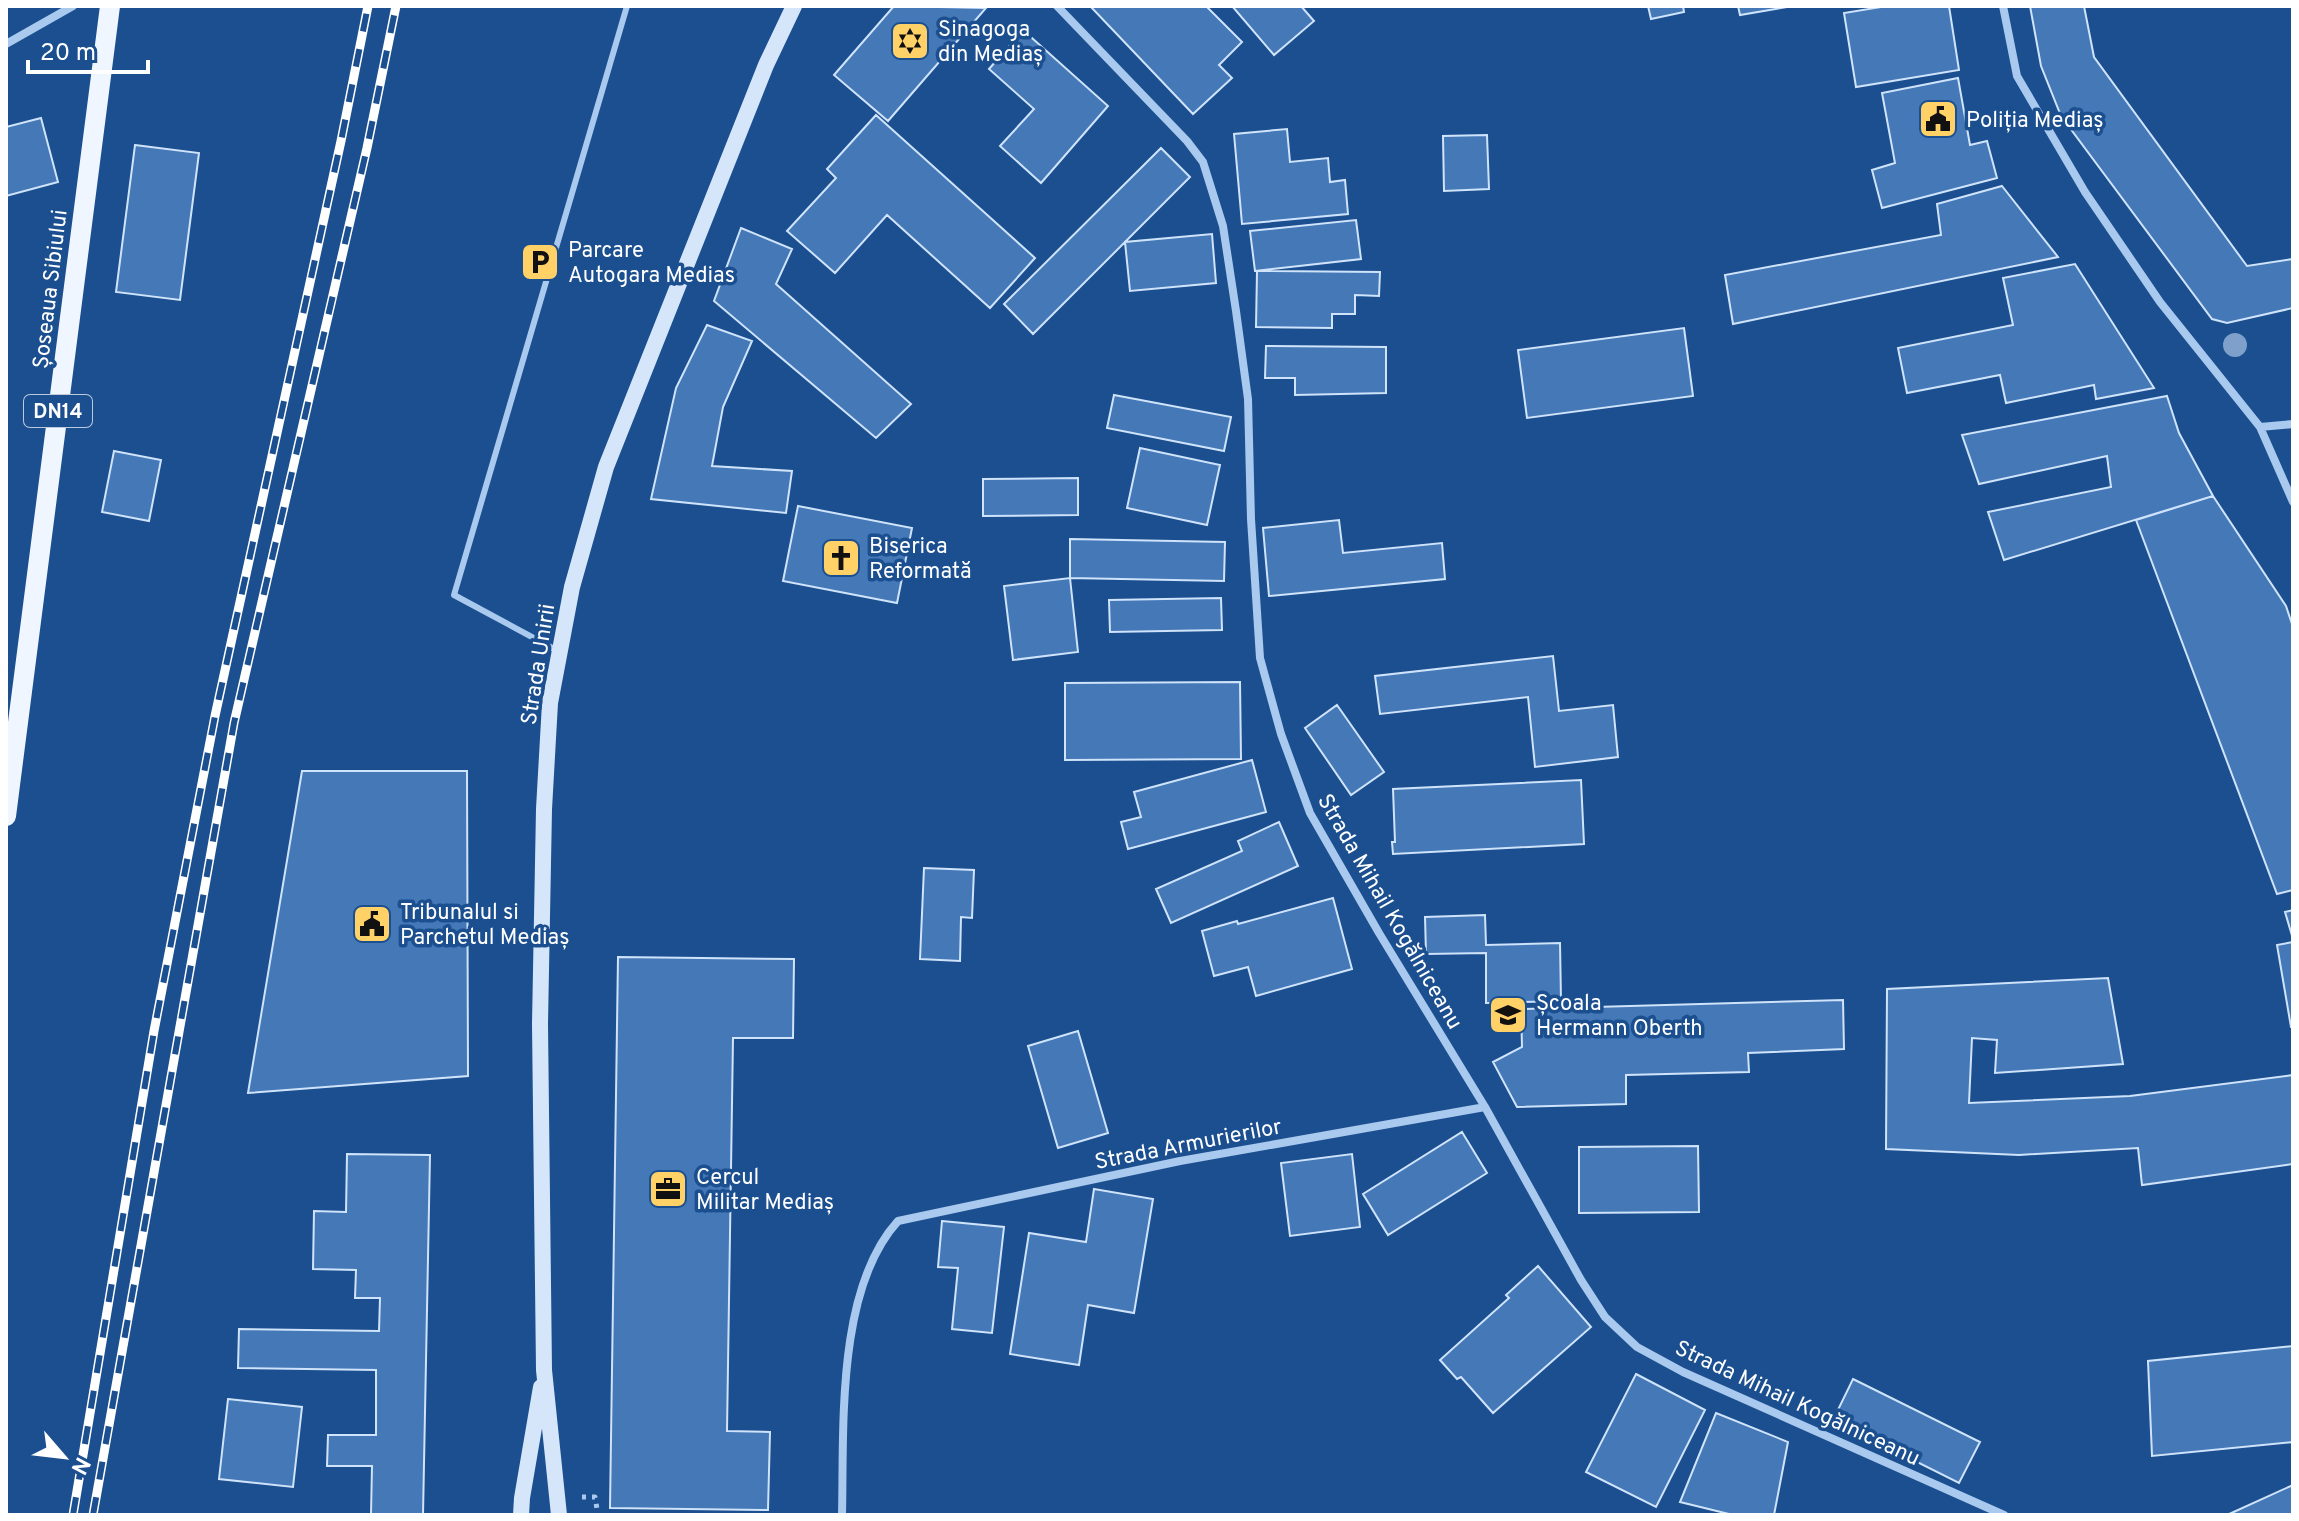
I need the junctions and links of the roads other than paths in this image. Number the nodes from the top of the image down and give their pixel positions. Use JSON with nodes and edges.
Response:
{"nodes":[{"id":1,"x":73,"y":6,"type":"edge"},
{"id":2,"x":110,"y":6,"type":"edge"},
{"id":3,"x":627,"y":6,"type":"edge"},
{"id":4,"x":794,"y":6,"type":"edge"},
{"id":5,"x":1057,"y":6,"type":"edge"},
{"id":6,"x":2003,"y":6,"type":"edge"},
{"id":7,"x":6,"y":44,"type":"edge"},
{"id":8,"x":2293,"y":424,"type":"edge"},
{"id":9,"x":2260,"y":427,"type":"junction"},
{"id":10,"x":2293,"y":502,"type":"edge"},
{"id":11,"x":560,"y":652,"type":"junction"},
{"id":12,"x":6,"y":816,"type":"edge"},
{"id":13,"x":1485,"y":1107,"type":"junction"},
{"id":14,"x":544,"y":1370,"type":"junction"},
{"id":15,"x":521,"y":1515,"type":"edge"},
{"id":16,"x":559,"y":1515,"type":"edge"},
{"id":17,"x":842,"y":1515,"type":"edge"},
{"id":18,"x":2004,"y":1515,"type":"edge"}],
"edges":[{"from":1,"to":7,"type":"street"},
{"from":2,"to":12,"type":"main road","name":"Șoseaua Sibiului","number":"DN14"},
{"from":3,"to":11,"type":"lane"},
{"from":4,"to":11,"type":"main road","name":"Strada Unirii"},
{"from":5,"to":13,"type":"street","name":"Strada Mihail Kogălniceanu"},
{"from":6,"to":9,"type":"street"},
{"from":8,"to":9,"type":"street"},
{"from":9,"to":10,"type":"street"},
{"from":11,"to":14,"type":"main road","name":"Strada Unirii"},
{"from":13,"to":17,"type":"street","name":"Strada Armurierilor"},
{"from":13,"to":18,"type":"street","name":"Strada Mihail Kogălniceanu"},
{"from":14,"to":15,"type":"main road","name":"Strada Unirii"},
{"from":14,"to":16,"type":"main road","name":"Strada Unirii"}]}
